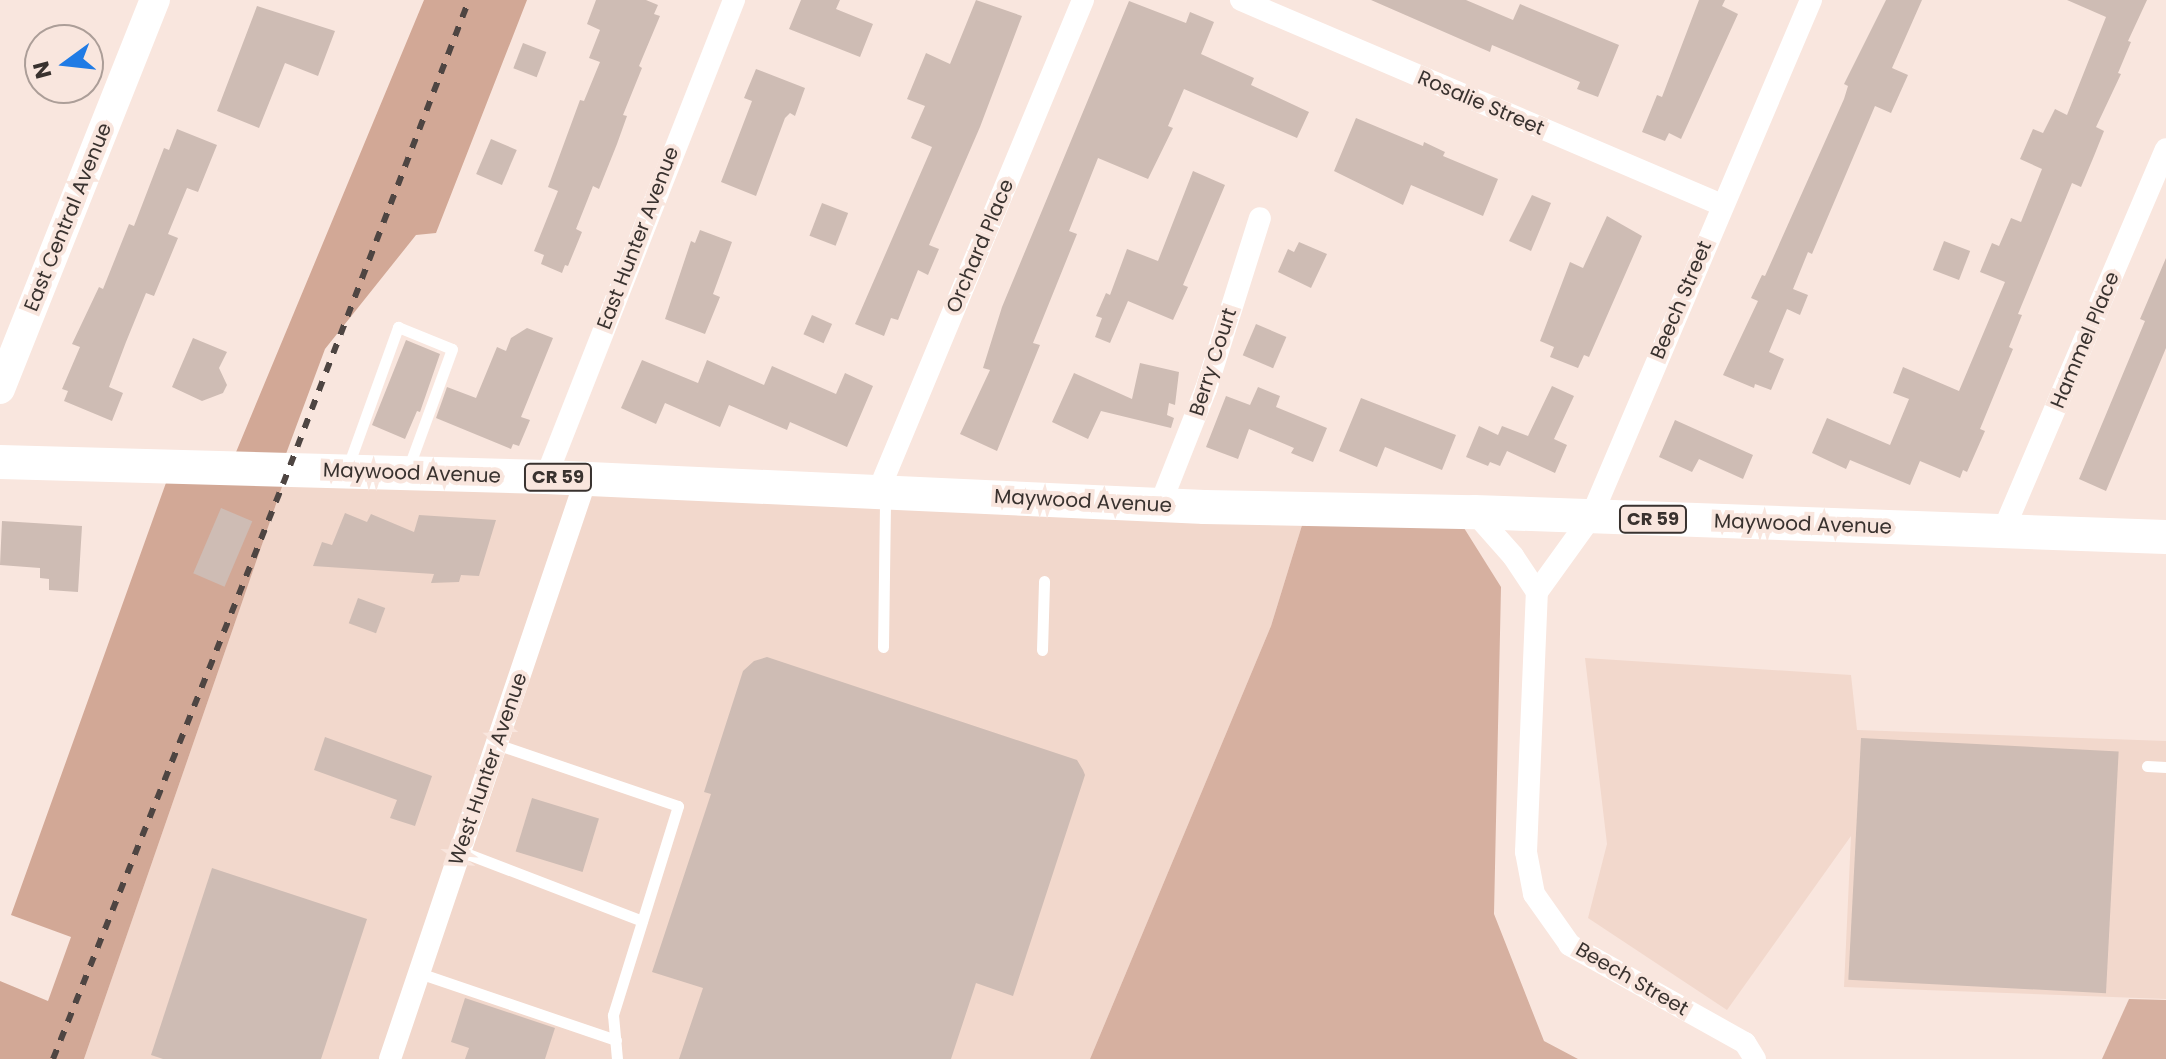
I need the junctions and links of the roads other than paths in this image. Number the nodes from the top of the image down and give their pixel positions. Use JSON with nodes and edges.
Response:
{"nodes":[{"id":1,"x":155,"y":0,"type":"edge"},
{"id":2,"x":734,"y":0,"type":"edge"},
{"id":3,"x":1083,"y":0,"type":"edge"},
{"id":4,"x":1241,"y":0,"type":"edge"},
{"id":5,"x":1811,"y":0,"type":"edge"},
{"id":6,"x":2166,"y":149,"type":"edge"},
{"id":7,"x":1722,"y":205,"type":"junction"},
{"id":8,"x":1260,"y":218,"type":"dead end"},
{"id":9,"x":0,"y":389,"type":"edge"},
{"id":10,"x":0,"y":462,"type":"edge"},
{"id":11,"x":346,"y":471,"type":"junction"},
{"id":12,"x":407,"y":473,"type":"junction"},
{"id":13,"x":546,"y":477,"type":"junction"},
{"id":14,"x":586,"y":479,"type":"junction"},
{"id":15,"x":882,"y":492,"type":"junction"},
{"id":16,"x":1160,"y":505,"type":"junction"},
{"id":17,"x":1474,"y":512,"type":"junction"},
{"id":18,"x":1591,"y":517,"type":"junction"},
{"id":19,"x":2003,"y":531,"type":"junction"},
{"id":20,"x":2166,"y":537,"type":"edge"},
{"id":21,"x":1044,"y":581,"type":"dead end"},
{"id":22,"x":1537,"y":592,"type":"junction"},
{"id":23,"x":883,"y":647,"type":"dead end"},
{"id":24,"x":1042,"y":650,"type":"dead end"},
{"id":25,"x":496,"y":744,"type":"junction"},
{"id":26,"x":2147,"y":766,"type":"dead end"},
{"id":27,"x":2166,"y":767,"type":"edge"},
{"id":28,"x":460,"y":851,"type":"junction"},
{"id":29,"x":642,"y":921,"type":"junction"},
{"id":30,"x":419,"y":973,"type":"junction"},
{"id":31,"x":616,"y":1040,"type":"junction"},
{"id":32,"x":390,"y":1059,"type":"edge"},
{"id":33,"x":617,"y":1059,"type":"edge"},
{"id":34,"x":1755,"y":1059,"type":"edge"}],
"edges":[{"from":1,"to":9,"type":"street","name":"East Central Avenue"},
{"from":2,"to":13,"type":"street","name":"East Hunter Avenue"},
{"from":3,"to":15,"type":"street","name":"Orchard Place"},
{"from":4,"to":7,"type":"street","name":"Rosalie Street"},
{"from":5,"to":7,"type":"street","name":"Beech Street"},
{"from":6,"to":19,"type":"street","name":"Hammel Place"},
{"from":7,"to":18,"type":"street","name":"Beech Street"},
{"from":8,"to":16,"type":"street","name":"Berry Court"},
{"from":10,"to":11,"type":"main road","name":"Maywood Avenue","number":"CR 59"},
{"from":11,"to":12,"type":"main road","name":"Maywood Avenue","number":"CR 59"},
{"from":11,"to":12,"type":"lane"},
{"from":12,"to":13,"type":"main road","name":"Maywood Avenue","number":"CR 59"},
{"from":13,"to":14,"type":"main road","name":"Maywood Avenue","number":"CR 59"},
{"from":14,"to":15,"type":"main road","name":"Maywood Avenue","number":"CR 59"},
{"from":14,"to":25,"type":"street","name":"West Hunter Avenue"},
{"from":15,"to":16,"type":"main road","name":"Maywood Avenue","number":"CR 59"},
{"from":15,"to":23,"type":"lane"},
{"from":16,"to":17,"type":"main road","name":"Maywood Avenue","number":"CR 59"},
{"from":17,"to":18,"type":"main road","name":"Maywood Avenue","number":"CR 59"},
{"from":17,"to":22,"type":"street"},
{"from":18,"to":19,"type":"main road","name":"Maywood Avenue","number":"CR 59"},
{"from":18,"to":22,"type":"street","name":"Beech Street"},
{"from":19,"to":20,"type":"main road","name":"Maywood Avenue","number":"CR 59"},
{"from":21,"to":24,"type":"lane"},
{"from":22,"to":34,"type":"street","name":"Beech Street"},
{"from":25,"to":28,"type":"street","name":"West Hunter Avenue"},
{"from":25,"to":29,"type":"lane"},
{"from":26,"to":27,"type":"lane"},
{"from":28,"to":29,"type":"lane"},
{"from":28,"to":30,"type":"street","name":"West Hunter Avenue"},
{"from":29,"to":31,"type":"lane"},
{"from":30,"to":31,"type":"lane"},
{"from":30,"to":32,"type":"street","name":"West Hunter Avenue"},
{"from":31,"to":33,"type":"lane"}]}
